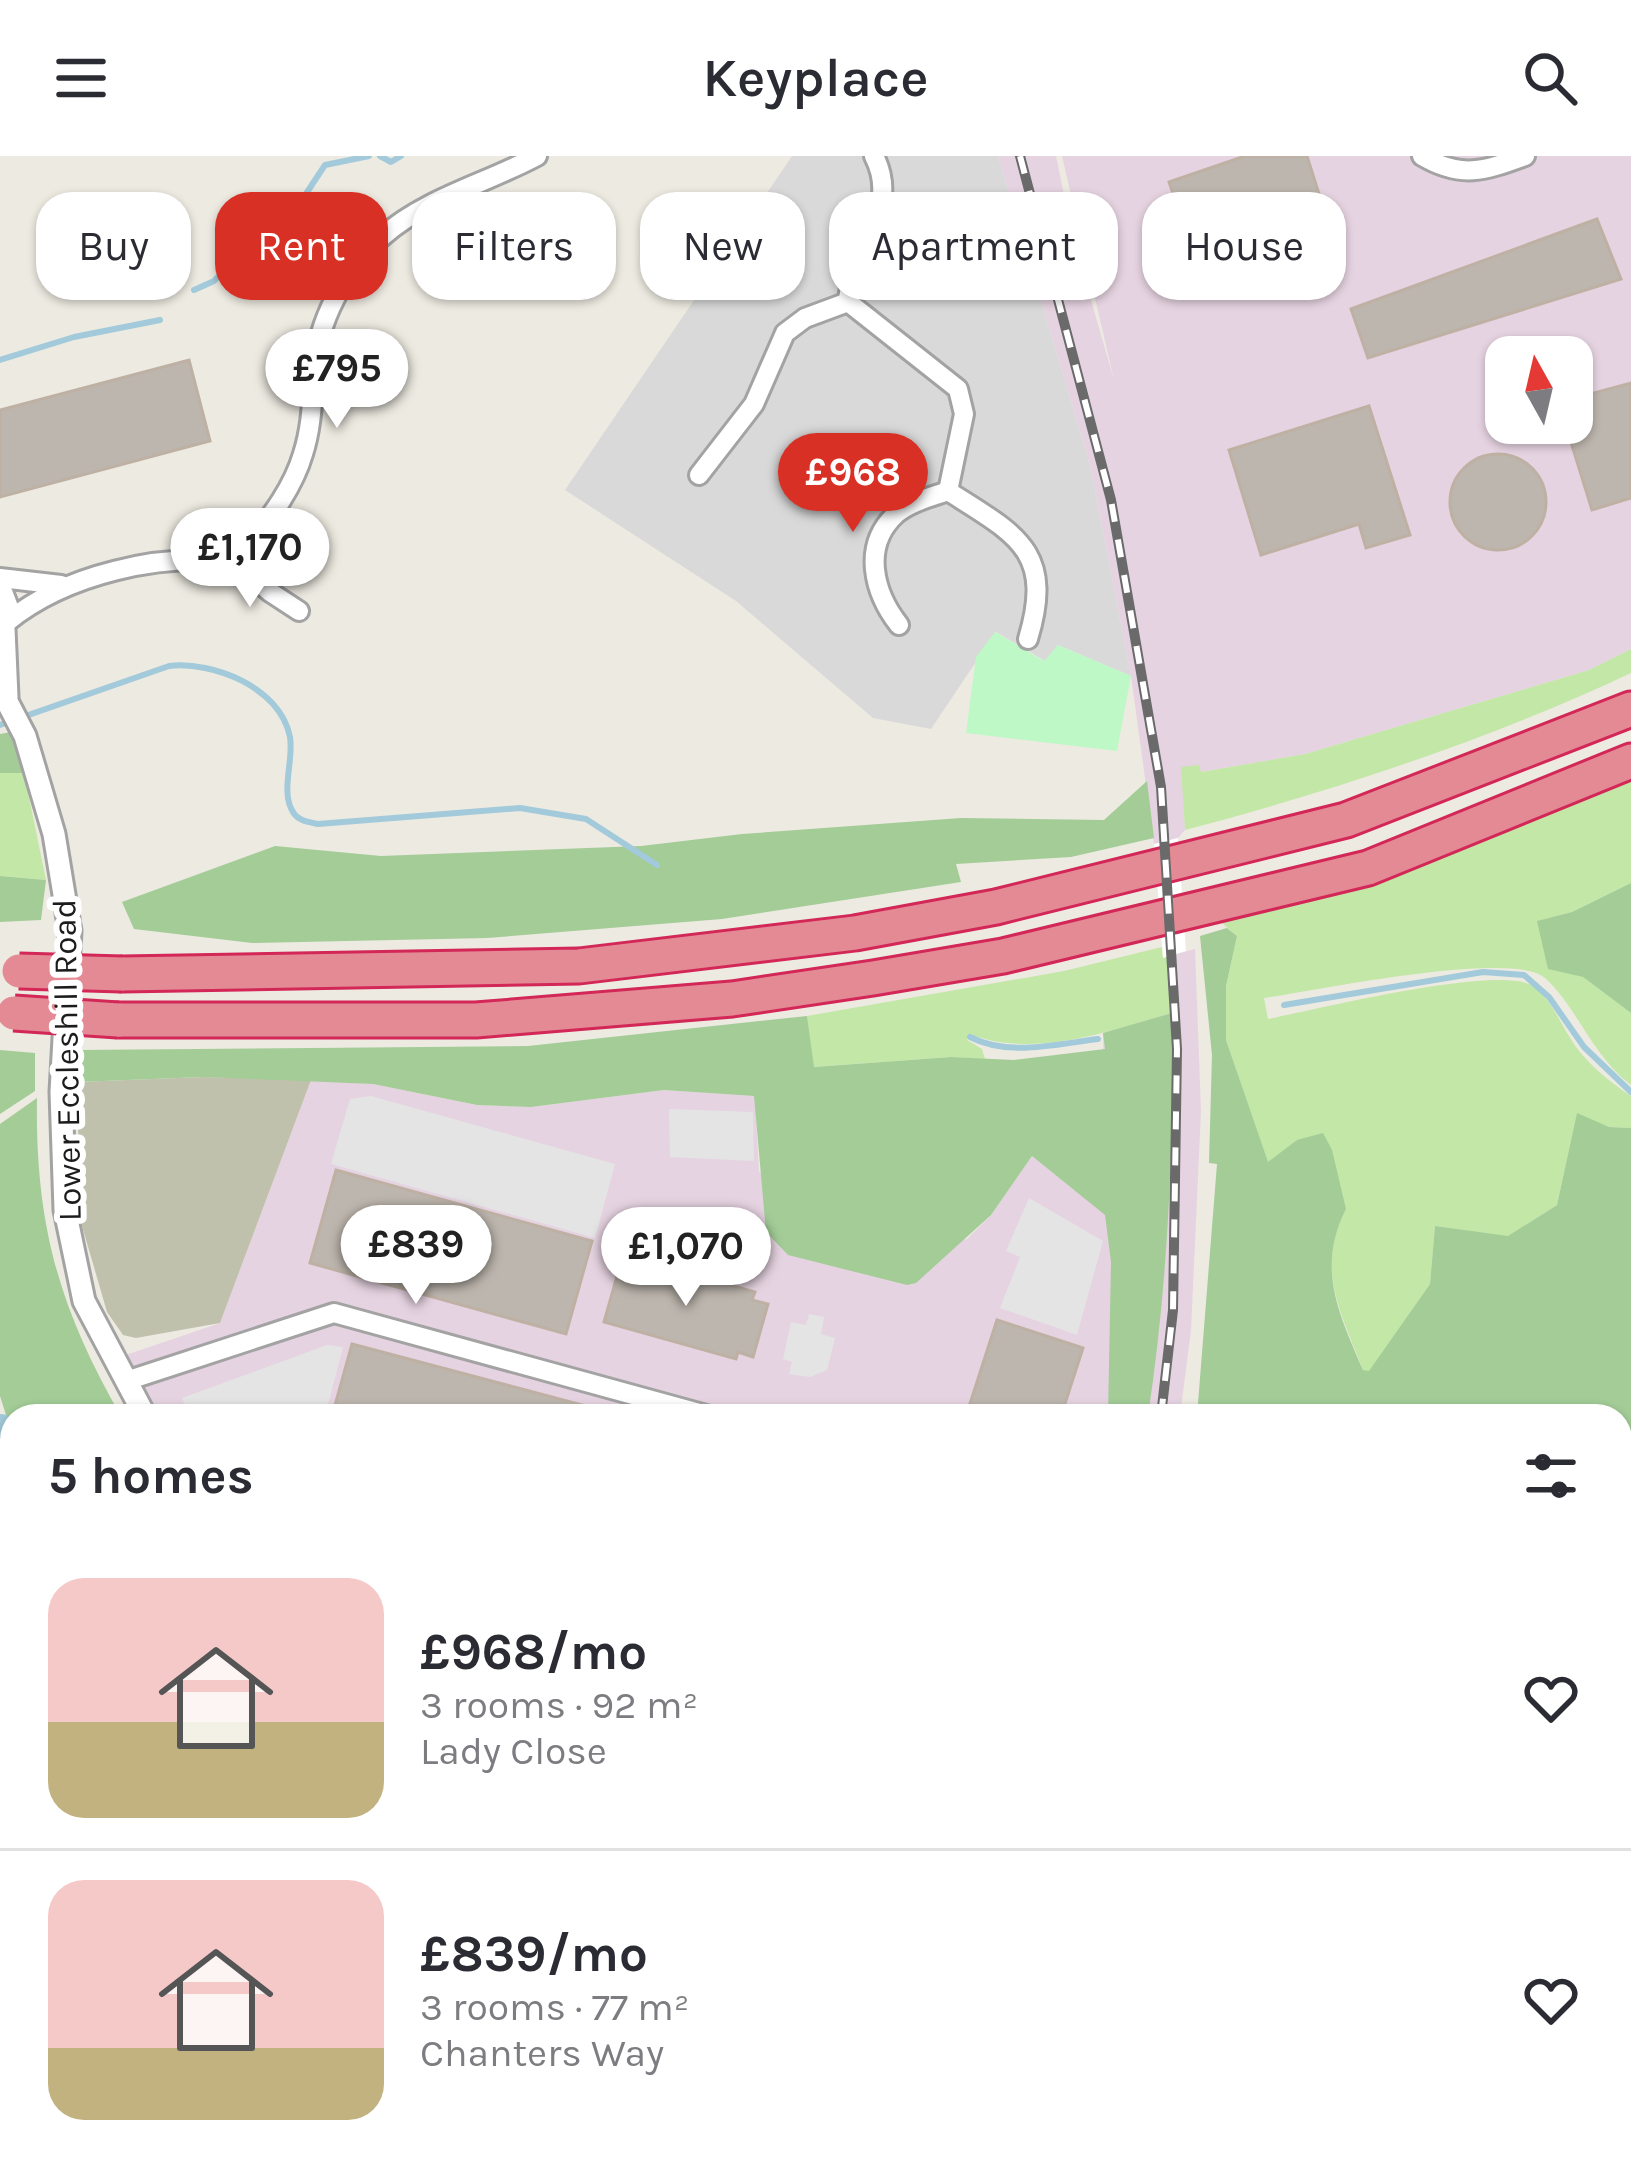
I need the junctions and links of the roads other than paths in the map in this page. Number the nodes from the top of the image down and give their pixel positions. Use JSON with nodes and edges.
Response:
{"nodes":[{"id":1,"x":537,"y":156,"type":"edge"},
{"id":2,"x":874,"y":156,"type":"edge"},
{"id":3,"x":1423,"y":156,"type":"edge"},
{"id":4,"x":1525,"y":156,"type":"edge"},
{"id":5,"x":848,"y":302,"type":"junction"},
{"id":6,"x":699,"y":475,"type":"dead end"},
{"id":7,"x":948,"y":490,"type":"junction"},
{"id":8,"x":236,"y":562,"type":"junction"},
{"id":9,"x":0,"y":578,"type":"edge"},
{"id":10,"x":67,"y":585,"type":"junction"},
{"id":11,"x":0,"y":587,"type":"edge"},
{"id":12,"x":299,"y":610,"type":"dead end"},
{"id":13,"x":899,"y":625,"type":"dead end"},
{"id":14,"x":4,"y":628,"type":"edge"},
{"id":15,"x":1028,"y":639,"type":"dead end"},
{"id":16,"x":7,"y":698,"type":"edge"},
{"id":17,"x":1631,"y":709,"type":"edge"},
{"id":18,"x":1631,"y":761,"type":"edge"},
{"id":19,"x":10,"y":971,"type":"edge"},
{"id":20,"x":7,"y":1013,"type":"edge"},
{"id":21,"x":126,"y":1381,"type":"junction"},
{"id":22,"x":138,"y":1404,"type":"edge"},
{"id":23,"x":666,"y":1404,"type":"edge"}],
"edges":[{"from":1,"to":8,"type":"street"},
{"from":2,"to":5,"type":"street"},
{"from":3,"to":4,"type":"street"},
{"from":5,"to":6,"type":"street"},
{"from":5,"to":7,"type":"street"},
{"from":7,"to":13,"type":"street"},
{"from":7,"to":15,"type":"street"},
{"from":8,"to":10,"type":"street"},
{"from":8,"to":12,"type":"street"},
{"from":9,"to":10,"type":"street"},
{"from":10,"to":14,"type":"street"},
{"from":11,"to":14,"type":"street","name":"Lower Eccleshill Road"},
{"from":14,"to":16,"type":"street","name":"Lower Eccleshill Road"},
{"from":16,"to":21,"type":"street","name":"Lower Eccleshill Road"},
{"from":17,"to":19,"type":"highway","bridge":true},
{"from":18,"to":20,"type":"highway","bridge":true},
{"from":21,"to":22,"type":"street","name":"Lower Eccleshill Road"},
{"from":21,"to":23,"type":"street"}]}
